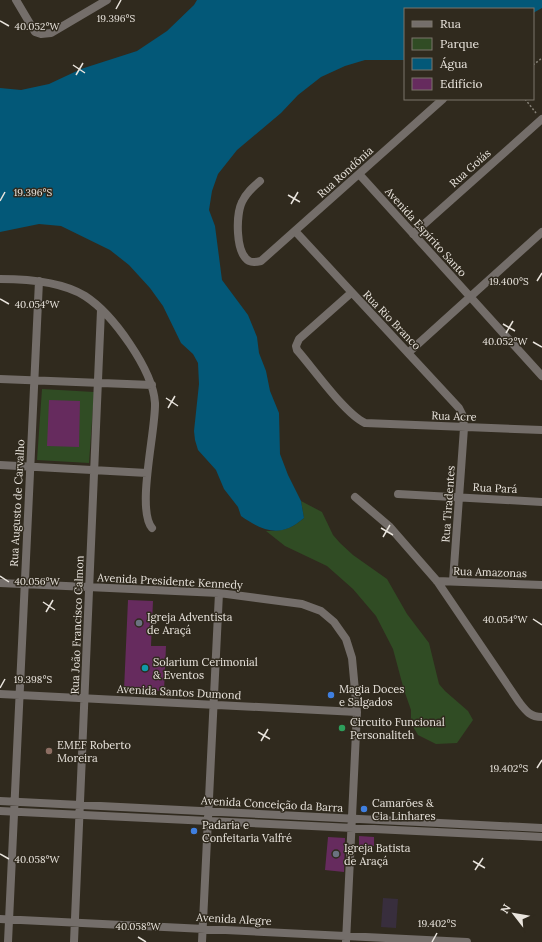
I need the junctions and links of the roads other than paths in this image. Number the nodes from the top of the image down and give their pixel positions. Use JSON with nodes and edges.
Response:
{"nodes":[{"id":1,"x":16,"y":0,"type":"edge"},
{"id":2,"x":107,"y":0,"type":"edge"},
{"id":3,"x":442,"y":100,"type":"edge"},
{"id":4,"x":542,"y":119,"type":"edge"},
{"id":5,"x":359,"y":174,"type":"junction"},
{"id":6,"x":260,"y":181,"type":"dead end"},
{"id":7,"x":295,"y":231,"type":"junction"},
{"id":8,"x":542,"y":232,"type":"edge"},
{"id":9,"x":413,"y":234,"type":"junction"},
{"id":10,"x":0,"y":279,"type":"edge"},
{"id":11,"x":39,"y":281,"type":"junction"},
{"id":12,"x":351,"y":293,"type":"junction"},
{"id":13,"x":470,"y":297,"type":"junction"},
{"id":14,"x":102,"y":310,"type":"junction"},
{"id":15,"x":408,"y":353,"type":"junction"},
{"id":16,"x":541,"y":373,"type":"edge"},
{"id":17,"x":0,"y":379,"type":"edge"},
{"id":18,"x":34,"y":381,"type":"junction"},
{"id":19,"x":98,"y":383,"type":"junction"},
{"id":20,"x":152,"y":385,"type":"junction"},
{"id":21,"x":464,"y":428,"type":"junction"},
{"id":22,"x":542,"y":430,"type":"edge"},
{"id":23,"x":0,"y":465,"type":"edge"},
{"id":24,"x":30,"y":466,"type":"junction"},
{"id":25,"x":94,"y":470,"type":"junction"},
{"id":26,"x":146,"y":473,"type":"junction"},
{"id":27,"x":398,"y":494,"type":"dead end"},
{"id":28,"x":354,"y":497,"type":"dead end"},
{"id":29,"x":459,"y":497,"type":"junction"},
{"id":30,"x":542,"y":502,"type":"edge"},
{"id":31,"x":152,"y":528,"type":"dead end"},
{"id":32,"x":437,"y":581,"type":"junction"},
{"id":33,"x":453,"y":581,"type":"junction"},
{"id":34,"x":0,"y":583,"type":"edge"},
{"id":35,"x":24,"y":584,"type":"junction"},
{"id":36,"x":542,"y":585,"type":"edge"},
{"id":37,"x":90,"y":587,"type":"junction"},
{"id":38,"x":219,"y":593,"type":"junction"},
{"id":39,"x":0,"y":694,"type":"edge"},
{"id":40,"x":19,"y":695,"type":"junction"},
{"id":41,"x":85,"y":698,"type":"junction"},
{"id":42,"x":213,"y":705,"type":"junction"},
{"id":43,"x":357,"y":712,"type":"junction"},
{"id":44,"x":542,"y":717,"type":"edge"},
{"id":45,"x":0,"y":801,"type":"edge"},
{"id":46,"x":14,"y":802,"type":"junction"},
{"id":47,"x":80,"y":805,"type":"junction"},
{"id":48,"x":0,"y":811,"type":"edge"},
{"id":49,"x":14,"y":812,"type":"junction"},
{"id":50,"x":208,"y":812,"type":"junction"},
{"id":51,"x":80,"y":815,"type":"junction"},
{"id":52,"x":352,"y":819,"type":"junction"},
{"id":53,"x":208,"y":821,"type":"junction"},
{"id":54,"x":351,"y":828,"type":"junction"},
{"id":55,"x":542,"y":828,"type":"edge"},
{"id":56,"x":542,"y":837,"type":"edge"},
{"id":57,"x":4,"y":919,"type":"edge"},
{"id":58,"x":75,"y":922,"type":"junction"},
{"id":59,"x":203,"y":929,"type":"junction"},
{"id":60,"x":346,"y":939,"type":"edge"},
{"id":61,"x":8,"y":942,"type":"edge"},
{"id":62,"x":74,"y":942,"type":"edge"},
{"id":63,"x":202,"y":942,"type":"edge"},
{"id":64,"x":467,"y":942,"type":"edge"}],
"edges":[{"from":1,"to":2,"type":"street"},
{"from":3,"to":5,"type":"street","name":"Rua Rondônia"},
{"from":4,"to":9,"type":"street","name":"Rua Goiás"},
{"from":5,"to":7,"type":"street","name":"Rua Rondônia"},
{"from":5,"to":9,"type":"street","name":"Avenida Espírito Santo"},
{"from":6,"to":7,"type":"street","name":"Rua Rondônia"},
{"from":7,"to":12,"type":"street","name":"Rua Rio Branco"},
{"from":8,"to":13,"type":"street"},
{"from":9,"to":13,"type":"street","name":"Avenida Espírito Santo"},
{"from":10,"to":11,"type":"street"},
{"from":11,"to":14,"type":"street"},
{"from":11,"to":18,"type":"street","name":"Rua Augusto de Carvalho"},
{"from":12,"to":15,"type":"street","name":"Rua Rio Branco"},
{"from":12,"to":21,"type":"street","name":"Rua Acre"},
{"from":13,"to":15,"type":"street"},
{"from":13,"to":16,"type":"street","name":"Avenida Espírito Santo"},
{"from":14,"to":19,"type":"street","name":"Rua João Francisco Calmon"},
{"from":14,"to":20,"type":"street"},
{"from":15,"to":21,"type":"street","name":"Rua Rio Branco"},
{"from":17,"to":18,"type":"street"},
{"from":18,"to":19,"type":"street"},
{"from":18,"to":24,"type":"street","name":"Rua Augusto de Carvalho"},
{"from":19,"to":20,"type":"street"},
{"from":19,"to":25,"type":"street","name":"Rua João Francisco Calmon"},
{"from":20,"to":26,"type":"street"},
{"from":21,"to":22,"type":"street","name":"Rua Acre"},
{"from":21,"to":29,"type":"street","name":"Rua Tiradentes"},
{"from":23,"to":24,"type":"street"},
{"from":24,"to":25,"type":"street"},
{"from":24,"to":35,"type":"street","name":"Rua Augusto de Carvalho"},
{"from":25,"to":26,"type":"street"},
{"from":25,"to":37,"type":"street","name":"Rua João Francisco Calmon"},
{"from":26,"to":31,"type":"street"},
{"from":27,"to":29,"type":"street","name":"Rua Pará"},
{"from":28,"to":32,"type":"street"},
{"from":29,"to":30,"type":"street","name":"Rua Pará"},
{"from":29,"to":33,"type":"street","name":"Rua Tiradentes"},
{"from":32,"to":33,"type":"street","name":"Rua Amazonas"},
{"from":32,"to":44,"type":"street"},
{"from":33,"to":36,"type":"street","name":"Rua Amazonas"},
{"from":34,"to":35,"type":"street","name":"Avenida Presidente Kennedy"},
{"from":35,"to":37,"type":"street","name":"Avenida Presidente Kennedy"},
{"from":35,"to":40,"type":"street","name":"Rua Augusto de Carvalho"},
{"from":37,"to":38,"type":"street","name":"Avenida Presidente Kennedy"},
{"from":37,"to":41,"type":"street","name":"Rua João Francisco Calmon"},
{"from":38,"to":42,"type":"street"},
{"from":38,"to":43,"type":"street","name":"Avenida Presidente Kennedy"},
{"from":39,"to":40,"type":"street","name":"Avenida Santos Dumond"},
{"from":40,"to":41,"type":"street","name":"Avenida Santos Dumond"},
{"from":40,"to":46,"type":"street","name":"Rua Augusto de Carvalho"},
{"from":41,"to":42,"type":"street","name":"Avenida Santos Dumond"},
{"from":41,"to":47,"type":"street","name":"Rua João Francisco Calmon"},
{"from":42,"to":43,"type":"street","name":"Avenida Santos Dumond"},
{"from":42,"to":50,"type":"street"},
{"from":43,"to":52,"type":"street","name":"Avenida Presidente Kennedy"},
{"from":45,"to":46,"type":"street","name":"Avenida Conceição da Barra"},
{"from":46,"to":47,"type":"street","name":"Avenida Conceição da Barra"},
{"from":46,"to":49,"type":"street","name":"Rua Augusto de Carvalho"},
{"from":47,"to":50,"type":"street","name":"Avenida Conceição da Barra"},
{"from":47,"to":51,"type":"street","name":"Rua João Francisco Calmon"},
{"from":48,"to":49,"type":"street","name":"Avenida Conceição da Barra"},
{"from":49,"to":51,"type":"street","name":"Avenida Conceição da Barra"},
{"from":49,"to":57,"type":"street","name":"Rua Augusto de Carvalho"},
{"from":50,"to":52,"type":"street","name":"Avenida Conceição da Barra"},
{"from":50,"to":53,"type":"street"},
{"from":51,"to":53,"type":"street","name":"Avenida Conceição da Barra"},
{"from":51,"to":58,"type":"street","name":"Rua João Francisco Calmon"},
{"from":52,"to":54,"type":"street","name":"Avenida Presidente Kennedy"},
{"from":52,"to":55,"type":"street","name":"Avenida Conceição da Barra"},
{"from":53,"to":54,"type":"street","name":"Avenida Conceição da Barra"},
{"from":53,"to":59,"type":"street"},
{"from":54,"to":56,"type":"street","name":"Avenida Conceição da Barra"},
{"from":54,"to":60,"type":"street","name":"Avenida Presidente Kennedy"},
{"from":57,"to":58,"type":"street","name":"Avenida Alegre"},
{"from":57,"to":61,"type":"street","name":"Rua Augusto de Carvalho"},
{"from":58,"to":59,"type":"street","name":"Avenida Alegre"},
{"from":58,"to":62,"type":"street","name":"Rua João Francisco Calmon"},
{"from":59,"to":60,"type":"street","name":"Avenida Alegre"},
{"from":59,"to":63,"type":"street"},
{"from":60,"to":64,"type":"street","name":"Avenida Alegre"}]}
